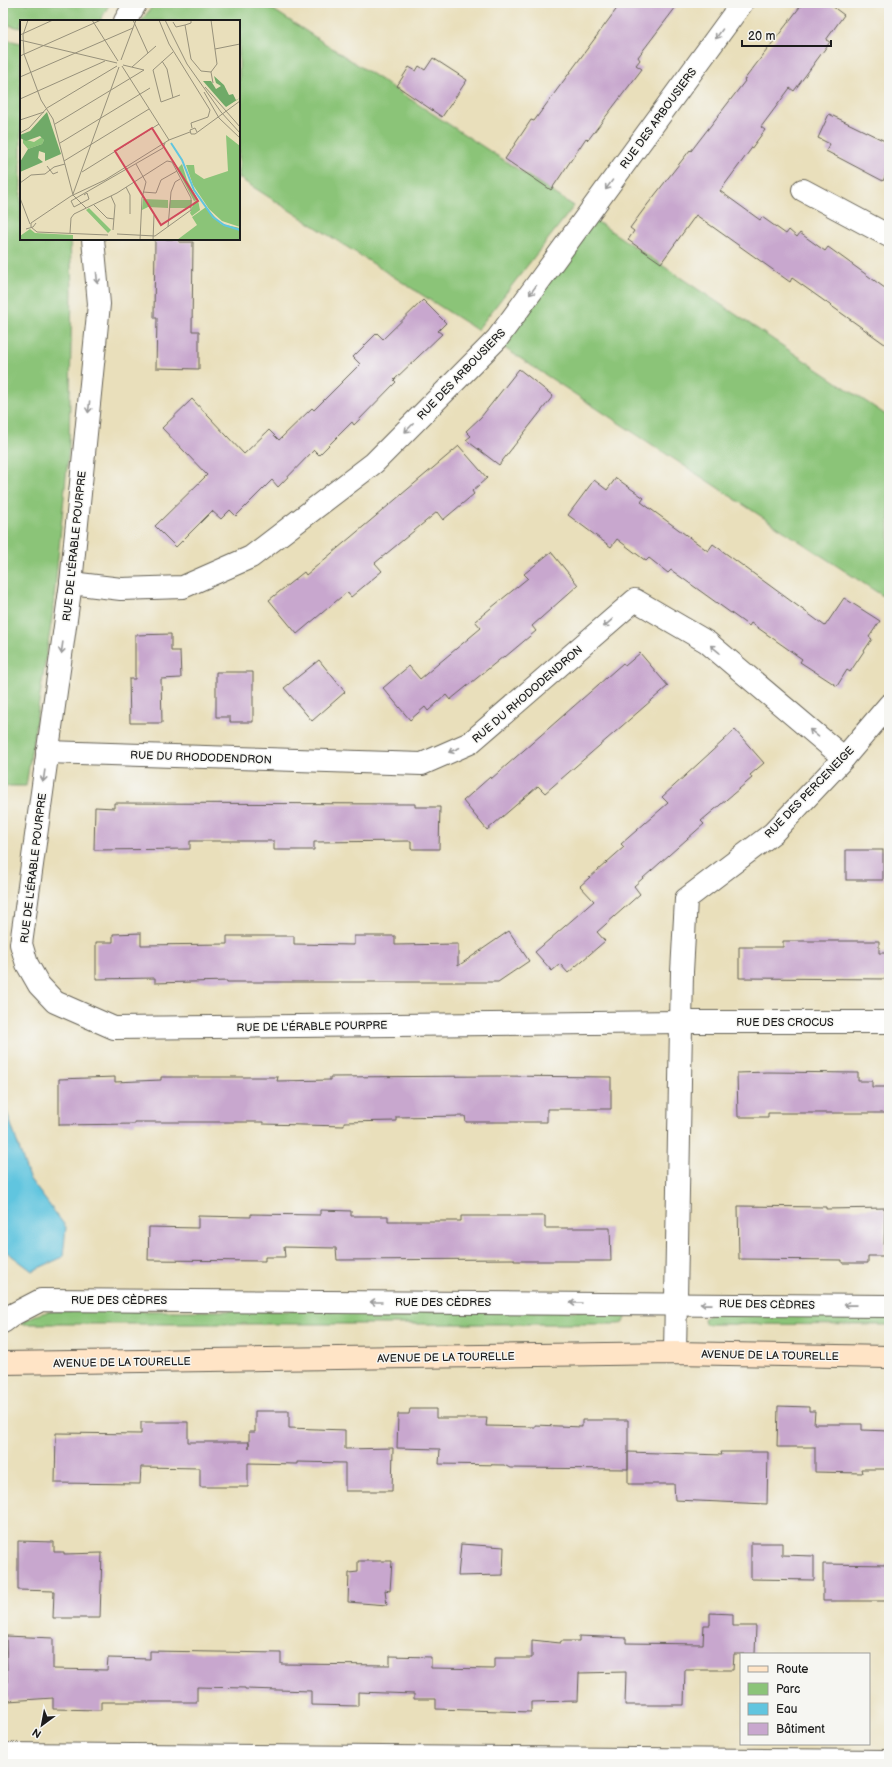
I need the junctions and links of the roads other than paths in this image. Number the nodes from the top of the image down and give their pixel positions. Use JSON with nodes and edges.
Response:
{"nodes":[{"id":1,"x":136,"y":3,"type":"edge"},
{"id":2,"x":742,"y":3,"type":"edge"},
{"id":3,"x":126,"y":20,"type":"edge"},
{"id":4,"x":802,"y":190,"type":"dead end"},
{"id":5,"x":889,"y":236,"type":"edge"},
{"id":6,"x":93,"y":240,"type":"edge"},
{"id":7,"x":71,"y":583,"type":"junction"},
{"id":8,"x":889,"y":705,"type":"edge"},
{"id":9,"x":47,"y":752,"type":"junction"},
{"id":10,"x":844,"y":758,"type":"junction"},
{"id":11,"x":681,"y":1022,"type":"junction"},
{"id":12,"x":889,"y":1022,"type":"edge"},
{"id":13,"x":676,"y":1303,"type":"junction"},
{"id":14,"x":889,"y":1306,"type":"edge"},
{"id":15,"x":3,"y":1322,"type":"edge"},
{"id":16,"x":675,"y":1353,"type":"junction"},
{"id":17,"x":889,"y":1357,"type":"edge"},
{"id":18,"x":10,"y":1364,"type":"edge"},
{"id":19,"x":3,"y":1754,"type":"edge"},
{"id":20,"x":889,"y":1761,"type":"edge"}],
"edges":[{"from":1,"to":3,"type":"street"},
{"from":2,"to":7,"type":"street","name":"RUE DES ARBOUSIERS","one_way":true},
{"from":4,"to":5,"type":"street"},
{"from":6,"to":7,"type":"street","name":"RUE DE L'ÉRABLE POURPRE","one_way":true},
{"from":7,"to":9,"type":"street","name":"RUE DE L'ÉRABLE POURPRE","one_way":true},
{"from":8,"to":10,"type":"street","name":"RUE DES PERCENEIGE"},
{"from":10,"to":9,"type":"street","name":"RUE DU RHODODENDRON","one_way":true},
{"from":9,"to":11,"type":"street","name":"RUE DE L'ÉRABLE POURPRE","one_way":true},
{"from":10,"to":11,"type":"street","name":"RUE DES PERCENEIGE"},
{"from":11,"to":12,"type":"street","name":"RUE DES CROCUS"},
{"from":11,"to":13,"type":"street"},
{"from":14,"to":13,"type":"street","name":"RUE DES CÈDRES","one_way":true},
{"from":13,"to":15,"type":"street","name":"RUE DES CÈDRES","one_way":true},
{"from":13,"to":16,"type":"street"},
{"from":16,"to":17,"type":"main road","name":"AVENUE DE LA TOURELLE"},
{"from":16,"to":18,"type":"main road","name":"AVENUE DE LA TOURELLE"},
{"from":19,"to":20,"type":"street"}]}
